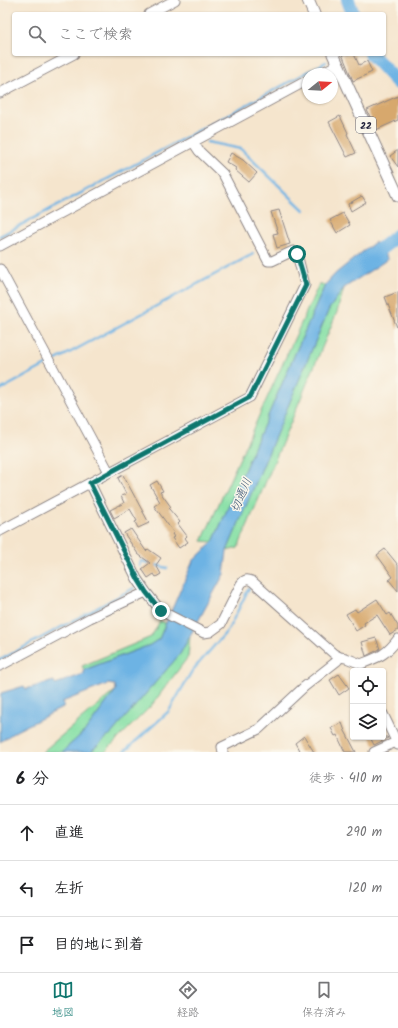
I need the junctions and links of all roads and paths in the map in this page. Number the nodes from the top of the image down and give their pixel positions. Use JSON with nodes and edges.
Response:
{"nodes":[{"id":1,"x":175,"y":0,"type":"edge"},
{"id":2,"x":308,"y":0,"type":"edge"},
{"id":3,"x":153,"y":12,"type":"edge"},
{"id":4,"x":313,"y":12,"type":"edge"},
{"id":5,"x":70,"y":56,"type":"edge"},
{"id":6,"x":335,"y":59,"type":"edge"},
{"id":7,"x":326,"y":68,"type":"edge"},
{"id":8,"x":302,"y":83,"type":"edge"},
{"id":9,"x":0,"y":93,"type":"edge"},
{"id":10,"x":193,"y":142,"type":"junction"},
{"id":11,"x":398,"y":196,"type":"edge"},
{"id":12,"x":0,"y":246,"type":"edge"},
{"id":13,"x":0,"y":269,"type":"edge"},
{"id":14,"x":109,"y":472,"type":"junction"},
{"id":15,"x":90,"y":483,"type":"junction"},
{"id":16,"x":0,"y":531,"type":"edge"},
{"id":17,"x":146,"y":592,"type":"junction"},
{"id":18,"x":398,"y":639,"type":"edge"},
{"id":19,"x":340,"y":657,"type":"junction"},
{"id":20,"x":0,"y":666,"type":"edge"},
{"id":21,"x":362,"y":668,"type":"edge"},
{"id":22,"x":386,"y":720,"type":"edge"},
{"id":23,"x":397,"y":743,"type":"edge"},
{"id":24,"x":223,"y":752,"type":"edge"},
{"id":25,"x":374,"y":752,"type":"edge"}],
"edges":[{"from":1,"to":3,"type":"street"},
{"from":2,"to":4,"type":"main road"},
{"from":5,"to":9,"type":"street"},
{"from":6,"to":7,"type":"street"},
{"from":6,"to":11,"type":"main road","number":"22"},
{"from":8,"to":10,"type":"street"},
{"from":10,"to":12,"type":"street"},
{"from":10,"to":14,"type":"street"},
{"from":13,"to":14,"type":"street"},
{"from":14,"to":15,"type":"street"},
{"from":15,"to":16,"type":"street"},
{"from":15,"to":17,"type":"street"},
{"from":17,"to":19,"type":"street"},
{"from":17,"to":20,"type":"street"},
{"from":18,"to":21,"type":"street"},
{"from":19,"to":21,"type":"street"},
{"from":19,"to":24,"type":"street"},
{"from":22,"to":23,"type":"street"},
{"from":23,"to":25,"type":"street"}]}
